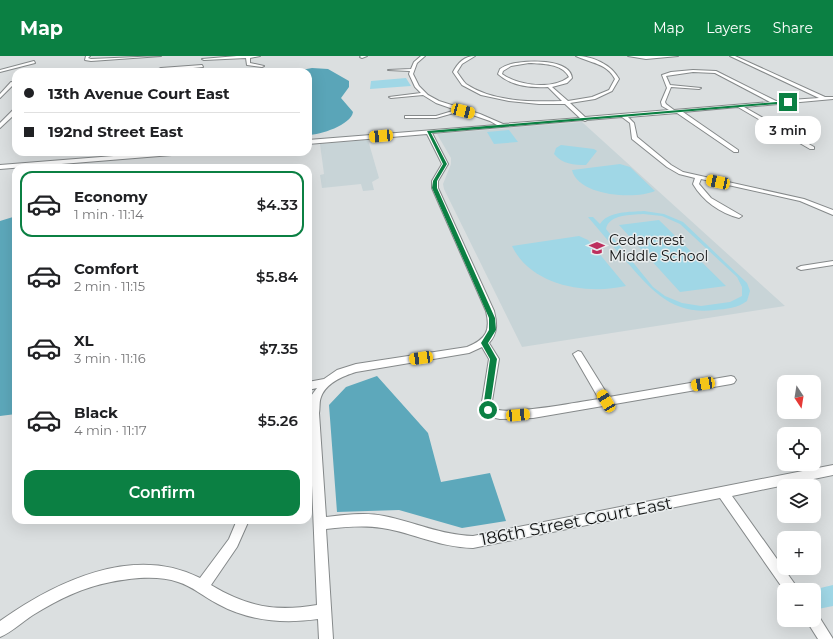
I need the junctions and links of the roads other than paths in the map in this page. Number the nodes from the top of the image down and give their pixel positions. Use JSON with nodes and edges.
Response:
{"nodes":[{"id":1,"x":159,"y":56,"type":"edge"},
{"id":2,"x":248,"y":56,"type":"edge"},
{"id":3,"x":258,"y":56,"type":"edge"},
{"id":4,"x":423,"y":56,"type":"edge"},
{"id":5,"x":473,"y":56,"type":"edge"},
{"id":6,"x":578,"y":56,"type":"edge"},
{"id":7,"x":630,"y":56,"type":"edge"},
{"id":8,"x":676,"y":56,"type":"edge"},
{"id":9,"x":732,"y":56,"type":"edge"},
{"id":10,"x":88,"y":58,"type":"edge"},
{"id":11,"x":205,"y":58,"type":"edge"},
{"id":12,"x":34,"y":62,"type":"dead end"},
{"id":13,"x":3,"y":65,"type":"dead end"},
{"id":14,"x":202,"y":66,"type":"joint"},
{"id":15,"x":262,"y":66,"type":"dead end"},
{"id":16,"x":11,"y":68,"type":"junction"},
{"id":17,"x":184,"y":68,"type":"edge"},
{"id":18,"x":390,"y":70,"type":"dead end"},
{"id":19,"x":411,"y":70,"type":"junction"},
{"id":20,"x":0,"y":71,"type":"edge"},
{"id":21,"x":12,"y":84,"type":"edge"},
{"id":22,"x":548,"y":86,"type":"junction"},
{"id":23,"x":668,"y":86,"type":"junction"},
{"id":24,"x":699,"y":88,"type":"dead end"},
{"id":25,"x":425,"y":94,"type":"junction"},
{"id":26,"x":0,"y":97,"type":"edge"},
{"id":27,"x":391,"y":97,"type":"dead end"},
{"id":28,"x":833,"y":98,"type":"edge"},
{"id":29,"x":824,"y":99,"type":"junction"},
{"id":30,"x":566,"y":103,"type":"junction"},
{"id":31,"x":776,"y":103,"type":"junction"},
{"id":32,"x":833,"y":103,"type":"edge"},
{"id":33,"x":739,"y":106,"type":"junction"},
{"id":34,"x":461,"y":110,"type":"junction"},
{"id":35,"x":676,"y":112,"type":"junction"},
{"id":36,"x":12,"y":114,"type":"edge"},
{"id":37,"x":624,"y":116,"type":"junction"},
{"id":38,"x":407,"y":117,"type":"dead end"},
{"id":39,"x":585,"y":120,"type":"junction"},
{"id":40,"x":0,"y":126,"type":"edge"},
{"id":41,"x":503,"y":126,"type":"junction"},
{"id":42,"x":428,"y":132,"type":"junction"},
{"id":43,"x":312,"y":142,"type":"edge"},
{"id":44,"x":812,"y":148,"type":"dead end"},
{"id":45,"x":736,"y":151,"type":"dead end"},
{"id":46,"x":103,"y":156,"type":"edge"},
{"id":47,"x":134,"y":156,"type":"edge"},
{"id":48,"x":101,"y":159,"type":"junction"},
{"id":49,"x":38,"y":164,"type":"edge"},
{"id":50,"x":12,"y":166,"type":"edge"},
{"id":51,"x":0,"y":167,"type":"edge"},
{"id":52,"x":698,"y":178,"type":"junction"},
{"id":53,"x":807,"y":194,"type":"dead end"},
{"id":54,"x":802,"y":200,"type":"junction"},
{"id":55,"x":833,"y":213,"type":"edge"},
{"id":56,"x":739,"y":216,"type":"dead end"},
{"id":57,"x":833,"y":263,"type":"edge"},
{"id":58,"x":801,"y":268,"type":"dead end"},
{"id":59,"x":484,"y":343,"type":"junction"},
{"id":60,"x":578,"y":354,"type":"dead end"},
{"id":61,"x":731,"y":380,"type":"dead end"},
{"id":62,"x":327,"y":382,"type":"junction"},
{"id":63,"x":312,"y":385,"type":"edge"},
{"id":64,"x":606,"y":401,"type":"junction"},
{"id":65,"x":833,"y":470,"type":"edge"},
{"id":66,"x":723,"y":492,"type":"junction"},
{"id":67,"x":241,"y":524,"type":"edge"},
{"id":68,"x":320,"y":524,"type":"junction"},
{"id":69,"x":787,"y":583,"type":"edge"},
{"id":70,"x":202,"y":586,"type":"junction"},
{"id":71,"x":324,"y":611,"type":"junction"},
{"id":72,"x":818,"y":627,"type":"edge"},
{"id":73,"x":0,"y":630,"type":"edge"},
{"id":74,"x":326,"y":639,"type":"edge"},
{"id":75,"x":826,"y":639,"type":"edge"}],
"edges":[{"from":1,"to":10,"type":"street"},
{"from":2,"to":3,"type":"street"},
{"from":2,"to":11,"type":"street"},
{"from":2,"to":15,"type":"street"},
{"from":4,"to":19,"type":"street"},
{"from":5,"to":30,"type":"street"},
{"from":6,"to":30,"type":"street"},
{"from":7,"to":8,"type":"street"},
{"from":9,"to":29,"type":"street"},
{"from":11,"to":14,"type":"street"},
{"from":12,"to":16,"type":"street"},
{"from":13,"to":16,"type":"street"},
{"from":14,"to":17,"type":"street"},
{"from":16,"to":20,"type":"street"},
{"from":18,"to":19,"type":"street"},
{"from":19,"to":25,"type":"street"},
{"from":21,"to":26,"type":"street"},
{"from":22,"to":22,"type":"street"},
{"from":22,"to":30,"type":"street"},
{"from":23,"to":24,"type":"street"},
{"from":23,"to":31,"type":"street"},
{"from":23,"to":35,"type":"street"},
{"from":25,"to":27,"type":"street"},
{"from":25,"to":34,"type":"street"},
{"from":28,"to":29,"type":"street"},
{"from":29,"to":31,"type":"street"},
{"from":29,"to":32,"type":"street"},
{"from":30,"to":39,"type":"street"},
{"from":31,"to":33,"type":"street"},
{"from":33,"to":35,"type":"street"},
{"from":33,"to":44,"type":"street"},
{"from":34,"to":38,"type":"street"},
{"from":34,"to":41,"type":"street"},
{"from":35,"to":37,"type":"street"},
{"from":35,"to":45,"type":"street"},
{"from":36,"to":40,"type":"street"},
{"from":37,"to":39,"type":"street"},
{"from":37,"to":52,"type":"street"},
{"from":39,"to":41,"type":"street"},
{"from":41,"to":42,"type":"street"},
{"from":42,"to":43,"type":"street"},
{"from":42,"to":59,"type":"street"},
{"from":46,"to":48,"type":"street"},
{"from":47,"to":48,"type":"street"},
{"from":48,"to":49,"type":"street"},
{"from":50,"to":51,"type":"street"},
{"from":52,"to":54,"type":"street"},
{"from":52,"to":56,"type":"street"},
{"from":53,"to":54,"type":"street"},
{"from":54,"to":55,"type":"street"},
{"from":57,"to":58,"type":"street"},
{"from":59,"to":62,"type":"street"},
{"from":59,"to":64,"type":"street"},
{"from":60,"to":64,"type":"street"},
{"from":61,"to":64,"type":"street"},
{"from":62,"to":63,"type":"street"},
{"from":62,"to":68,"type":"street"},
{"from":65,"to":66,"type":"street","name":"186th Street Court East"},
{"from":66,"to":68,"type":"street","name":"186th Street Court East"},
{"from":66,"to":69,"type":"street"},
{"from":67,"to":70,"type":"street"},
{"from":68,"to":71,"type":"street"},
{"from":70,"to":71,"type":"street"},
{"from":70,"to":73,"type":"street"},
{"from":71,"to":74,"type":"street"},
{"from":72,"to":75,"type":"street"}]}
